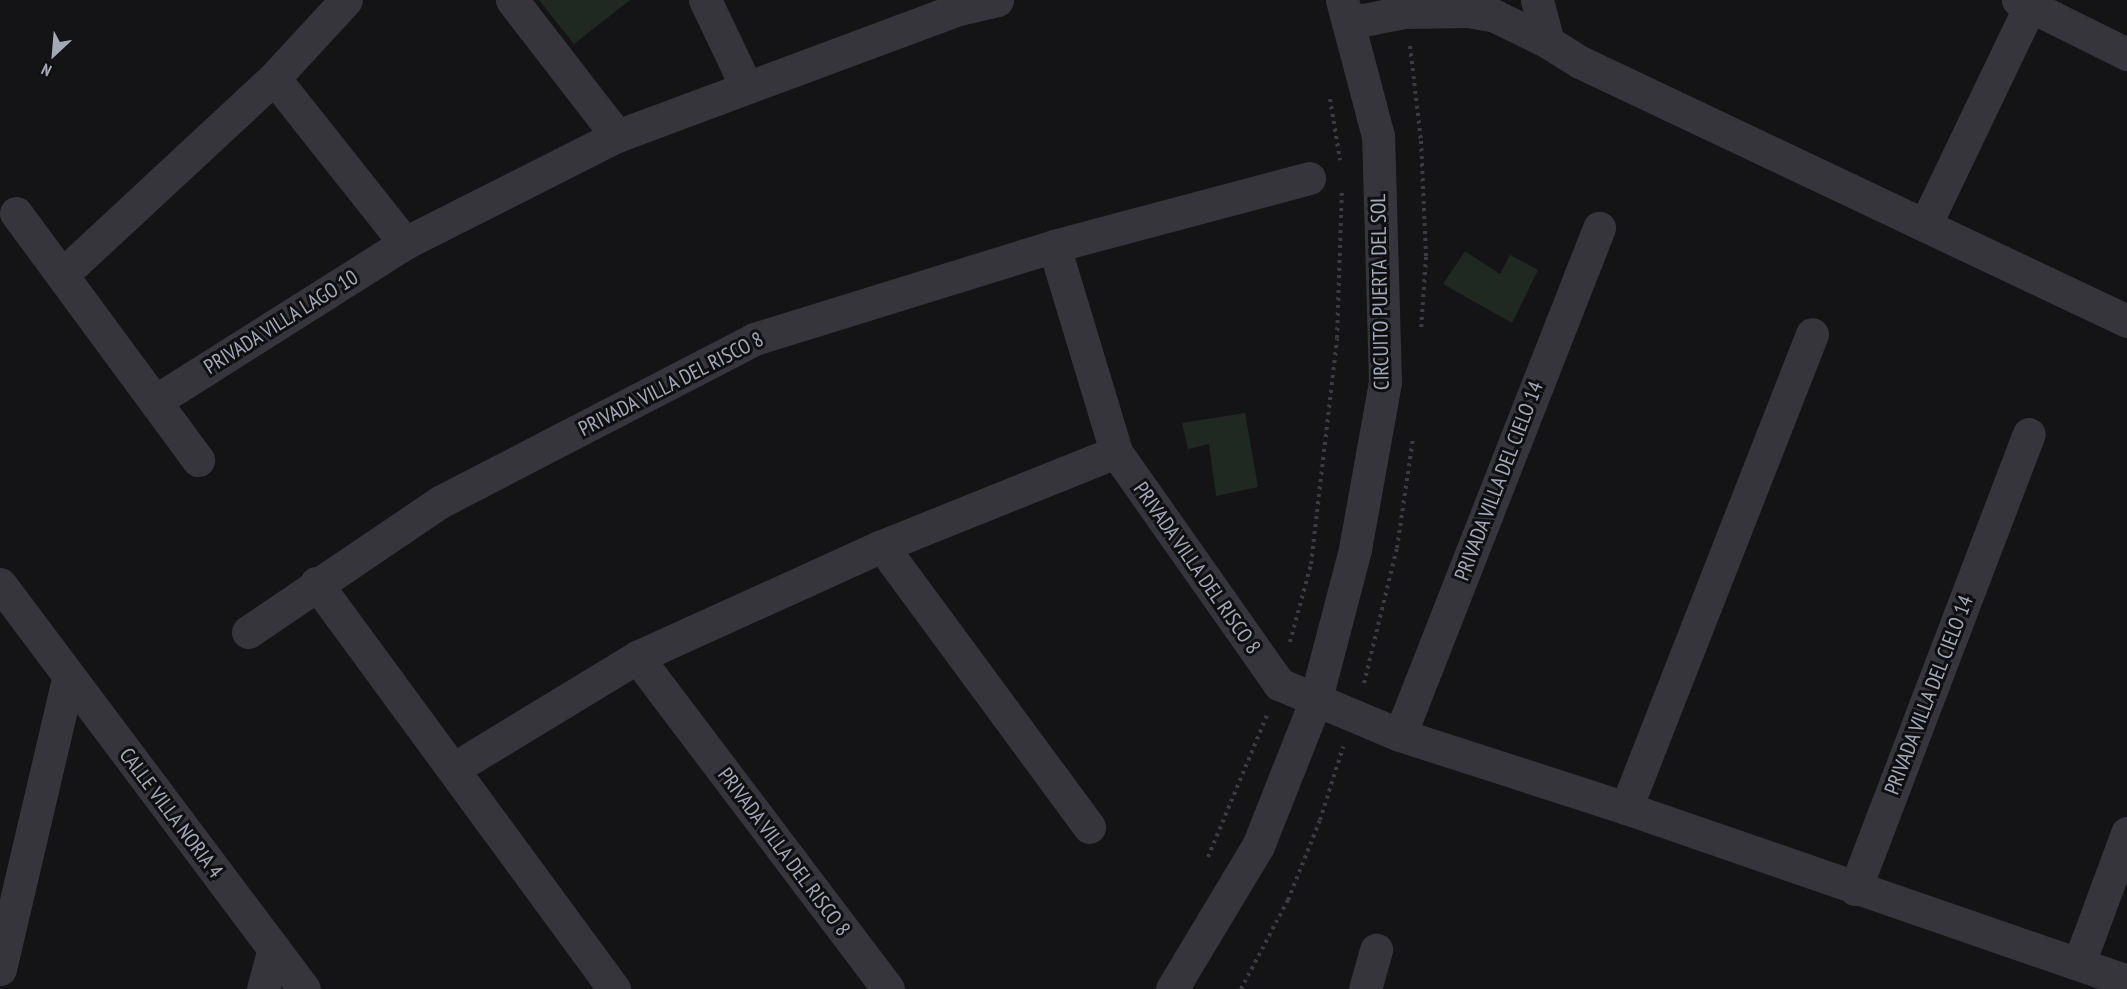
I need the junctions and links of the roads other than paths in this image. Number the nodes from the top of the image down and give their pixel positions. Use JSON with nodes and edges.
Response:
{"nodes":[{"id":1,"x":346,"y":0,"type":"edge"},
{"id":2,"x":512,"y":0,"type":"edge"},
{"id":3,"x":705,"y":0,"type":"edge"},
{"id":4,"x":997,"y":0,"type":"edge"},
{"id":5,"x":1537,"y":0,"type":"edge"},
{"id":6,"x":2027,"y":2,"type":"edge"},
{"id":7,"x":957,"y":5,"type":"edge"},
{"id":8,"x":1349,"y":7,"type":"edge"},
{"id":9,"x":1548,"y":42,"type":"junction"},
{"id":10,"x":2127,"y":54,"type":"edge"},
{"id":11,"x":274,"y":78,"type":"junction"},
{"id":12,"x":746,"y":86,"type":"junction"},
{"id":13,"x":617,"y":136,"type":"junction"},
{"id":14,"x":1309,"y":178,"type":"dead end"},
{"id":15,"x":16,"y":213,"type":"dead end"},
{"id":16,"x":1926,"y":223,"type":"junction"},
{"id":17,"x":1599,"y":228,"type":"dead end"},
{"id":18,"x":405,"y":243,"type":"junction"},
{"id":19,"x":1054,"y":246,"type":"junction"},
{"id":20,"x":63,"y":274,"type":"junction"},
{"id":21,"x":2127,"y":321,"type":"edge"},
{"id":22,"x":1812,"y":334,"type":"dead end"},
{"id":23,"x":157,"y":400,"type":"junction"},
{"id":24,"x":2029,"y":434,"type":"dead end"},
{"id":25,"x":1116,"y":452,"type":"junction"},
{"id":26,"x":198,"y":460,"type":"dead end"},
{"id":27,"x":882,"y":546,"type":"junction"},
{"id":28,"x":316,"y":583,"type":"junction"},
{"id":29,"x":0,"y":585,"type":"edge"},
{"id":30,"x":248,"y":632,"type":"dead end"},
{"id":31,"x":637,"y":657,"type":"junction"},
{"id":32,"x":68,"y":679,"type":"junction"},
{"id":33,"x":1315,"y":702,"type":"junction"},
{"id":34,"x":1400,"y":735,"type":"junction"},
{"id":35,"x":453,"y":770,"type":"junction"},
{"id":36,"x":1626,"y":808,"type":"junction"},
{"id":37,"x":1089,"y":827,"type":"dead end"},
{"id":38,"x":2127,"y":833,"type":"edge"},
{"id":39,"x":1855,"y":889,"type":"junction"},
{"id":40,"x":274,"y":948,"type":"junction"},
{"id":41,"x":1376,"y":950,"type":"dead end"},
{"id":42,"x":2079,"y":963,"type":"junction"},
{"id":43,"x":0,"y":969,"type":"edge"},
{"id":44,"x":2127,"y":981,"type":"edge"},
{"id":45,"x":1367,"y":988,"type":"edge"},
{"id":46,"x":263,"y":989,"type":"edge"},
{"id":47,"x":304,"y":989,"type":"edge"},
{"id":48,"x":615,"y":989,"type":"edge"},
{"id":49,"x":888,"y":989,"type":"edge"},
{"id":50,"x":1172,"y":989,"type":"edge"}],
"edges":[{"from":1,"to":11,"type":"street"},
{"from":2,"to":13,"type":"street"},
{"from":3,"to":12,"type":"street"},
{"from":4,"to":7,"type":"street","name":"PRIVADA VILLA LAGO 10"},
{"from":5,"to":9,"type":"street"},
{"from":6,"to":10,"type":"street"},
{"from":6,"to":16,"type":"street"},
{"from":7,"to":12,"type":"street","name":"PRIVADA VILLA LAGO 10"},
{"from":8,"to":9,"type":"street","name":"CIRCUITO PUERTA DEL SOL"},
{"from":8,"to":33,"type":"street","name":"CIRCUITO PUERTA DEL SOL"},
{"from":9,"to":16,"type":"street"},
{"from":11,"to":18,"type":"street"},
{"from":11,"to":20,"type":"street"},
{"from":12,"to":13,"type":"street","name":"PRIVADA VILLA LAGO 10"},
{"from":13,"to":18,"type":"street","name":"PRIVADA VILLA LAGO 10"},
{"from":14,"to":19,"type":"street","name":"PRIVADA VILLA DEL RISCO 8"},
{"from":15,"to":20,"type":"street"},
{"from":16,"to":21,"type":"street"},
{"from":17,"to":34,"type":"street","name":"PRIVADA VILLA DEL CIELO 14"},
{"from":18,"to":23,"type":"street","name":"PRIVADA VILLA LAGO 10"},
{"from":19,"to":25,"type":"street","name":"PRIVADA VILLA DEL RISCO 8"},
{"from":19,"to":28,"type":"street","name":"PRIVADA VILLA DEL RISCO 8"},
{"from":20,"to":23,"type":"street"},
{"from":22,"to":36,"type":"street"},
{"from":23,"to":26,"type":"street"},
{"from":24,"to":39,"type":"street","name":"PRIVADA VILLA DEL CIELO 14"},
{"from":25,"to":27,"type":"street"},
{"from":25,"to":33,"type":"street","name":"PRIVADA VILLA DEL RISCO 8"},
{"from":27,"to":31,"type":"street"},
{"from":27,"to":37,"type":"street"},
{"from":28,"to":30,"type":"street","name":"PRIVADA VILLA DEL RISCO 8"},
{"from":28,"to":35,"type":"street"},
{"from":29,"to":32,"type":"street","name":"CALLE VILLA NORIA 4"},
{"from":31,"to":35,"type":"street"},
{"from":31,"to":49,"type":"street","name":"PRIVADA VILLA DEL RISCO 8"},
{"from":32,"to":40,"type":"street","name":"CALLE VILLA NORIA 4"},
{"from":32,"to":43,"type":"street"},
{"from":33,"to":34,"type":"street"},
{"from":33,"to":50,"type":"street","name":"CIRCUITO PUERTA DEL SOL"},
{"from":34,"to":36,"type":"street"},
{"from":35,"to":48,"type":"street"},
{"from":36,"to":39,"type":"street"},
{"from":38,"to":42,"type":"street"},
{"from":39,"to":42,"type":"street"},
{"from":40,"to":46,"type":"street"},
{"from":40,"to":47,"type":"street","name":"CALLE VILLA NORIA 4"},
{"from":41,"to":45,"type":"street"},
{"from":42,"to":44,"type":"street"}]}
